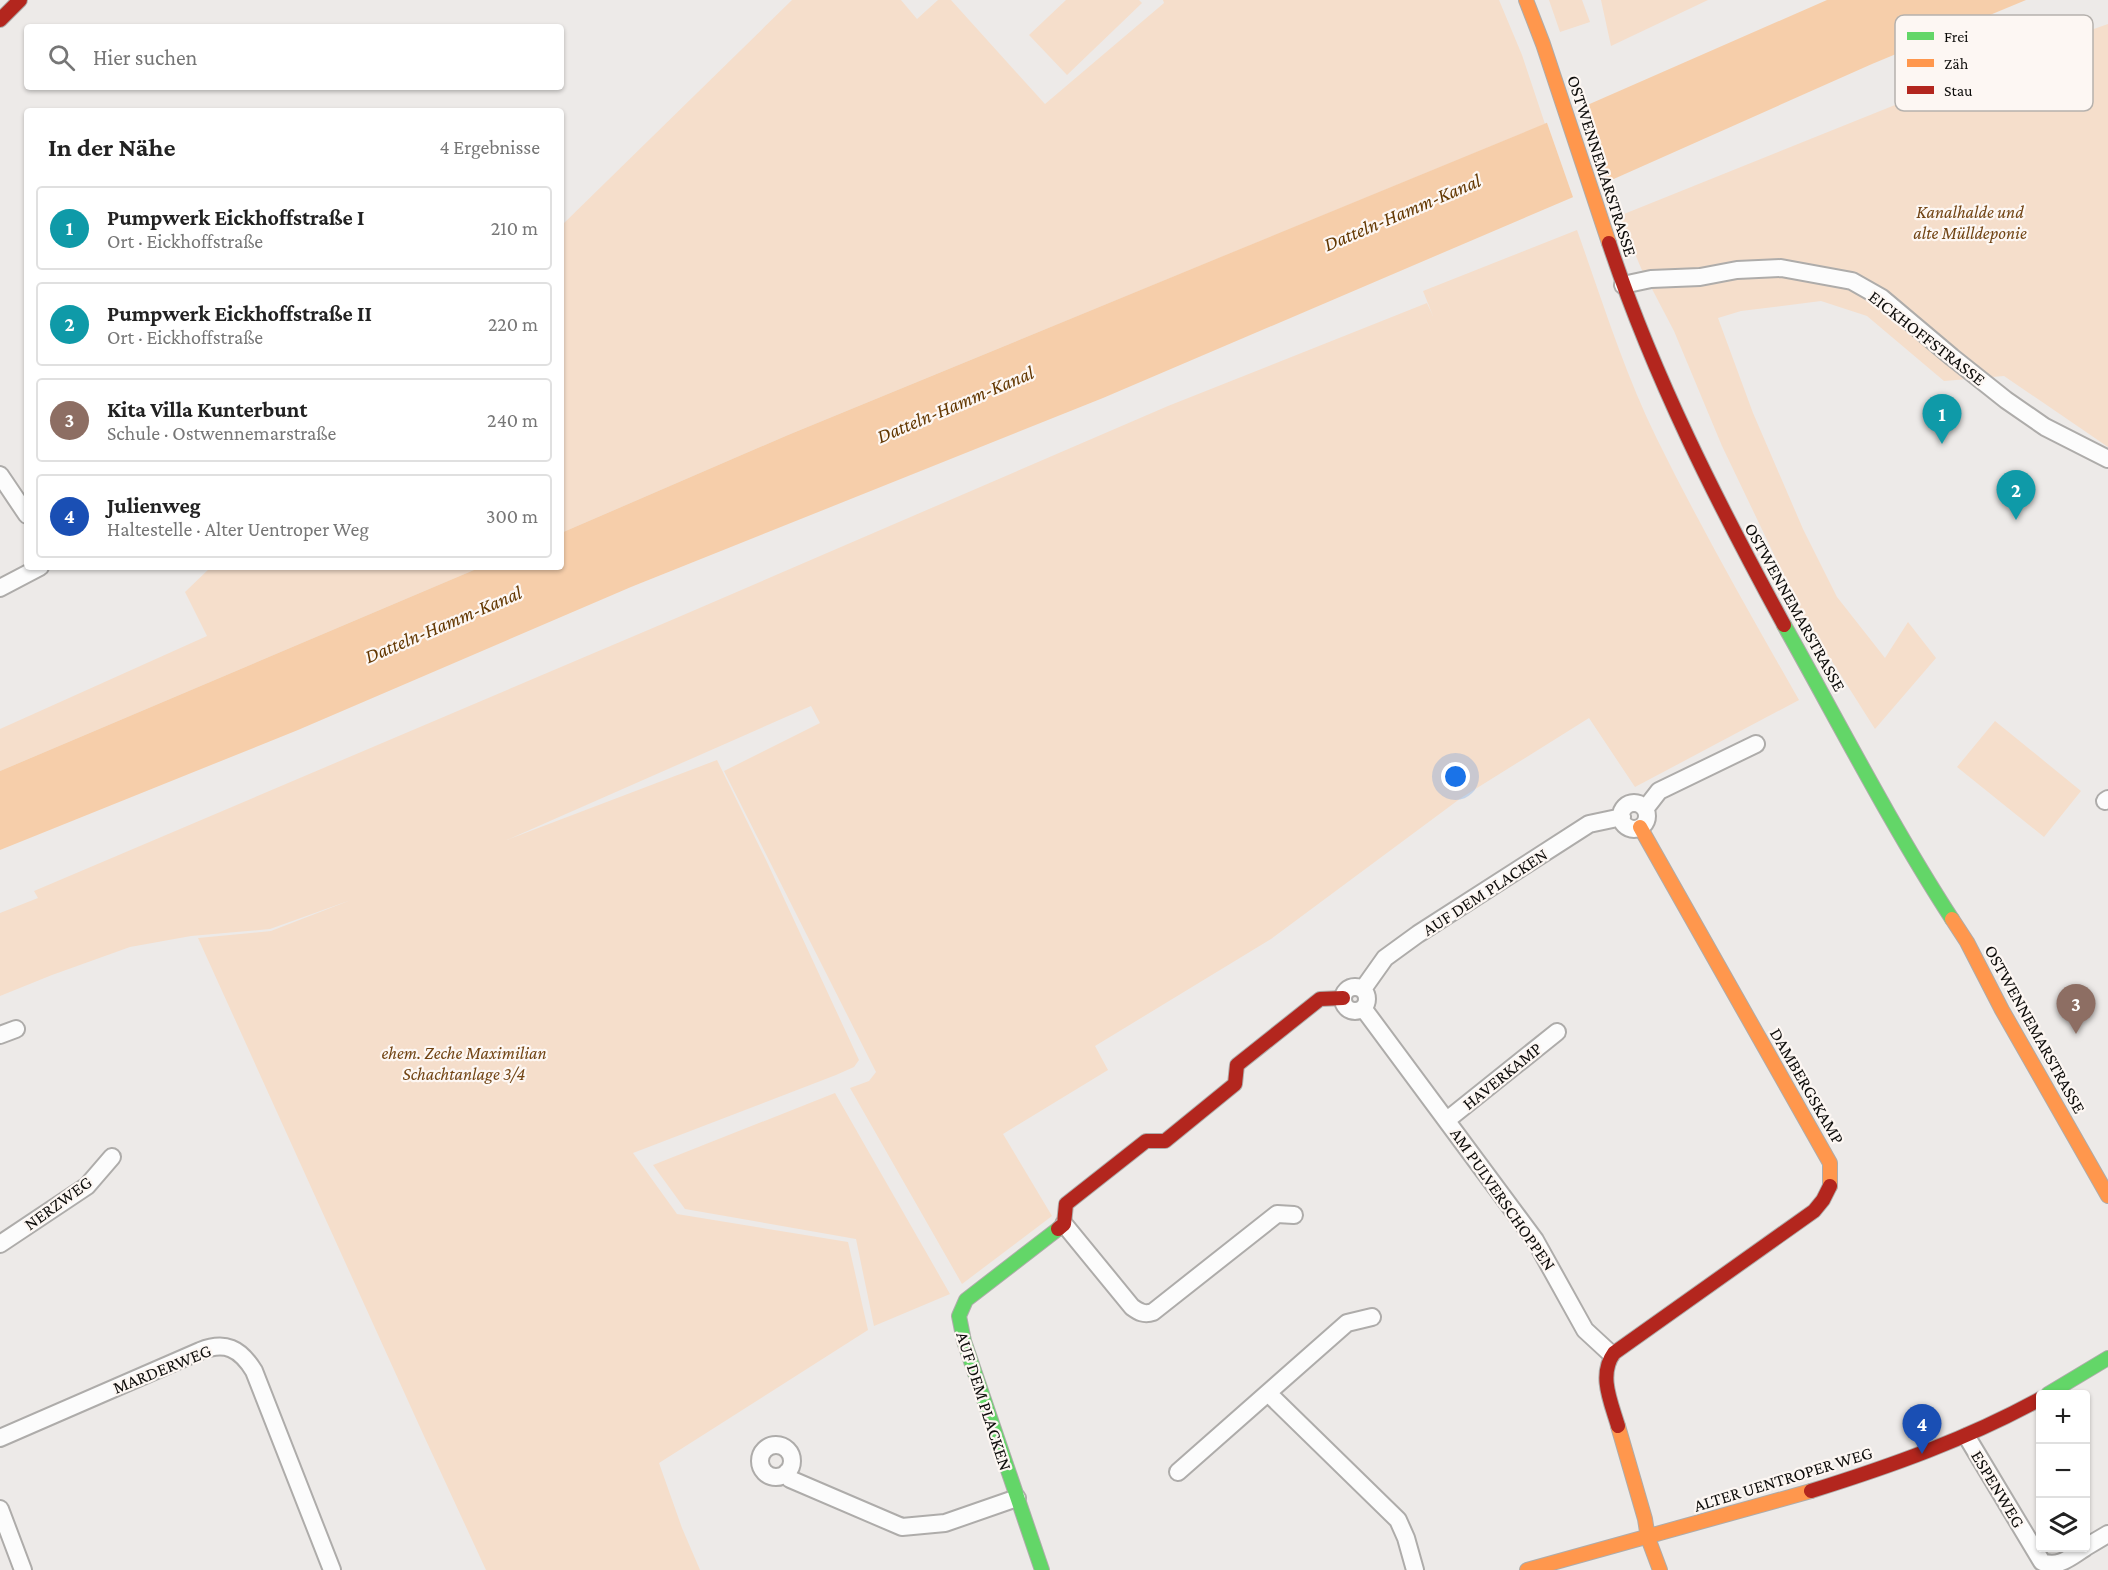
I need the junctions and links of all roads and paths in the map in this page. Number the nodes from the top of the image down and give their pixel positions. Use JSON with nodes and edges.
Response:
{"nodes":[{"id":1,"x":20,"y":0,"type":"edge"},
{"id":2,"x":1526,"y":0,"type":"edge"},
{"id":3,"x":0,"y":21,"type":"edge"},
{"id":4,"x":1623,"y":285,"type":"junction"},
{"id":5,"x":2108,"y":459,"type":"edge"},
{"id":6,"x":0,"y":475,"type":"edge"},
{"id":7,"x":24,"y":511,"type":"edge"},
{"id":8,"x":34,"y":570,"type":"edge"},
{"id":9,"x":0,"y":588,"type":"edge"},
{"id":10,"x":1756,"y":744,"type":"dead end"},
{"id":11,"x":1645,"y":809,"type":"junction"},
{"id":12,"x":1622,"y":817,"type":"junction"},
{"id":13,"x":1640,"y":827,"type":"junction"},
{"id":14,"x":1363,"y":989,"type":"junction"},
{"id":15,"x":1343,"y":998,"type":"junction"},
{"id":16,"x":1363,"y":1008,"type":"junction"},
{"id":17,"x":16,"y":1029,"type":"dead end"},
{"id":18,"x":1557,"y":1032,"type":"dead end"},
{"id":19,"x":0,"y":1035,"type":"edge"},
{"id":20,"x":1447,"y":1120,"type":"junction"},
{"id":21,"x":112,"y":1157,"type":"dead end"},
{"id":22,"x":2108,"y":1196,"type":"edge"},
{"id":23,"x":1294,"y":1215,"type":"dead end"},
{"id":24,"x":1064,"y":1224,"type":"junction"},
{"id":25,"x":0,"y":1244,"type":"edge"},
{"id":26,"x":1372,"y":1317,"type":"dead end"},
{"id":27,"x":1611,"y":1354,"type":"junction"},
{"id":28,"x":2108,"y":1358,"type":"edge"},
{"id":29,"x":2108,"y":1369,"type":"edge"},
{"id":30,"x":2083,"y":1374,"type":"junction"},
{"id":31,"x":2057,"y":1390,"type":"edge"},
{"id":32,"x":1269,"y":1394,"type":"junction"},
{"id":33,"x":2036,"y":1401,"type":"edge"},
{"id":34,"x":1967,"y":1437,"type":"junction"},
{"id":35,"x":0,"y":1438,"type":"edge"},
{"id":36,"x":788,"y":1472,"type":"dead end"},
{"id":37,"x":1178,"y":1472,"type":"dead end"},
{"id":38,"x":1017,"y":1498,"type":"junction"},
{"id":39,"x":0,"y":1509,"type":"edge"},
{"id":40,"x":2108,"y":1534,"type":"edge"},
{"id":41,"x":1648,"y":1538,"type":"junction"},
{"id":42,"x":2090,"y":1544,"type":"edge"},
{"id":43,"x":2036,"y":1552,"type":"edge"},
{"id":44,"x":2036,"y":1552,"type":"edge"},
{"id":45,"x":2077,"y":1552,"type":"edge"},
{"id":46,"x":23,"y":1570,"type":"edge"},
{"id":47,"x":332,"y":1570,"type":"edge"},
{"id":48,"x":1041,"y":1570,"type":"edge"},
{"id":49,"x":1415,"y":1570,"type":"edge"},
{"id":50,"x":1527,"y":1570,"type":"edge"},
{"id":51,"x":1659,"y":1570,"type":"edge"}],
"edges":[{"from":1,"to":3,"type":"street"},
{"from":2,"to":4,"type":"street","name":"OSTWENNEMARSTRASSE"},
{"from":4,"to":5,"type":"street","name":"EICKHOFFSTRASSE"},
{"from":4,"to":22,"type":"street","name":"OSTWENNEMARSTRASSE"},
{"from":6,"to":7,"type":"street"},
{"from":8,"to":9,"type":"street"},
{"from":10,"to":11,"type":"street"},
{"from":11,"to":12,"type":"street","name":"AUF DEM PLACKEN"},
{"from":11,"to":13,"type":"street"},
{"from":12,"to":13,"type":"street"},
{"from":12,"to":14,"type":"street","name":"AUF DEM PLACKEN"},
{"from":13,"to":27,"type":"street","name":"DAMBERGSKAMP"},
{"from":14,"to":15,"type":"street"},
{"from":14,"to":16,"type":"street"},
{"from":15,"to":16,"type":"street"},
{"from":15,"to":24,"type":"street"},
{"from":16,"to":20,"type":"street","name":"AM PULVERSCHOPPEN"},
{"from":17,"to":19,"type":"street"},
{"from":18,"to":20,"type":"street","name":"HAVERKAMP"},
{"from":20,"to":27,"type":"street","name":"AM PULVERSCHOPPEN"},
{"from":21,"to":25,"type":"street","name":"NERZWEG"},
{"from":23,"to":24,"type":"street"},
{"from":24,"to":38,"type":"street","name":"AUF DEM PLACKEN"},
{"from":26,"to":32,"type":"street"},
{"from":27,"to":41,"type":"street"},
{"from":28,"to":30,"type":"street"},
{"from":29,"to":30,"type":"street"},
{"from":30,"to":31,"type":"street"},
{"from":32,"to":37,"type":"street"},
{"from":32,"to":49,"type":"street"},
{"from":33,"to":34,"type":"street","name":"ALTER UENTROPER WEG"},
{"from":34,"to":41,"type":"street","name":"ALTER UENTROPER WEG"},
{"from":34,"to":43,"type":"street","name":"ESPENWEG"},
{"from":35,"to":47,"type":"street","name":"MARDERWEG"},
{"from":36,"to":38,"type":"street"},
{"from":38,"to":48,"type":"street","name":"AUF DEM PLACKEN"},
{"from":39,"to":46,"type":"street"},
{"from":40,"to":42,"type":"street","name":"ESPENWEG"},
{"from":41,"to":50,"type":"street","name":"ALTER UENTROPER WEG"},
{"from":41,"to":51,"type":"street"},
{"from":44,"to":45,"type":"street","name":"ESPENWEG"}]}
